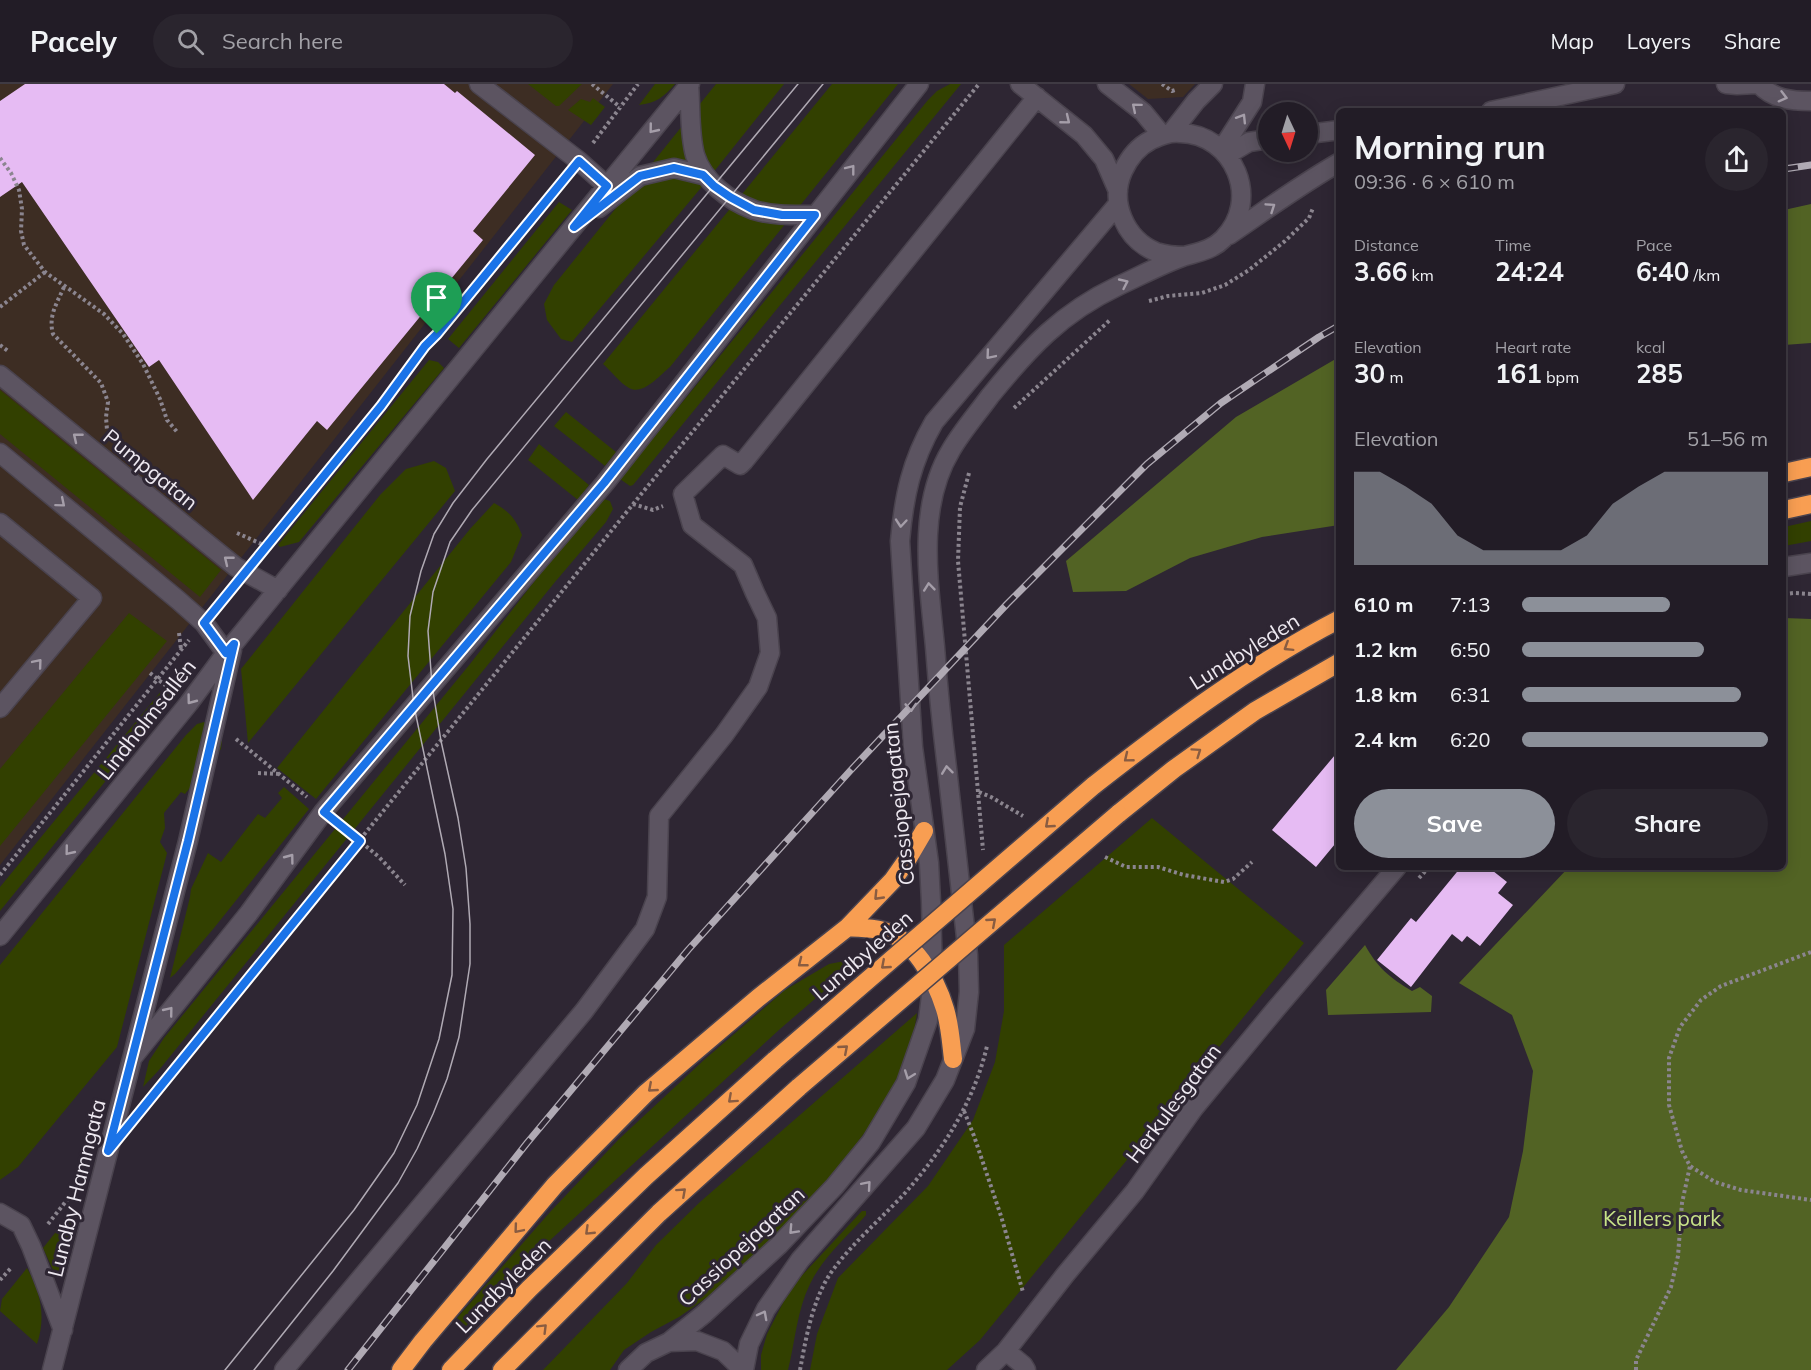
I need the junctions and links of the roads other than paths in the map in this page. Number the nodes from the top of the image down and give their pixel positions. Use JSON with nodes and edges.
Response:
{"nodes":[{"id":1,"x":478,"y":84,"type":"edge"},
{"id":2,"x":919,"y":84,"type":"edge"},
{"id":3,"x":1020,"y":84,"type":"edge"},
{"id":4,"x":1107,"y":84,"type":"edge"},
{"id":5,"x":1213,"y":84,"type":"edge"},
{"id":6,"x":1255,"y":84,"type":"edge"},
{"id":7,"x":1615,"y":84,"type":"edge"},
{"id":8,"x":1726,"y":84,"type":"edge"},
{"id":9,"x":1757,"y":84,"type":"edge"},
{"id":10,"x":690,"y":85,"type":"edge"},
{"id":11,"x":1037,"y":97,"type":"junction"},
{"id":12,"x":1811,"y":101,"type":"edge"},
{"id":13,"x":1505,"y":108,"type":"edge"},
{"id":14,"x":1336,"y":130,"type":"edge"},
{"id":15,"x":1318,"y":133,"type":"edge"},
{"id":16,"x":1167,"y":134,"type":"junction"},
{"id":17,"x":1258,"y":141,"type":"edge"},
{"id":18,"x":1224,"y":152,"type":"junction"},
{"id":19,"x":1336,"y":164,"type":"edge"},
{"id":20,"x":703,"y":175,"type":"junction"},
{"id":21,"x":607,"y":186,"type":"junction"},
{"id":22,"x":1118,"y":197,"type":"junction"},
{"id":23,"x":815,"y":215,"type":"junction"},
{"id":24,"x":574,"y":227,"type":"junction"},
{"id":25,"x":1222,"y":239,"type":"junction"},
{"id":26,"x":1186,"y":256,"type":"junction"},
{"id":27,"x":0,"y":375,"type":"edge"},
{"id":28,"x":0,"y":453,"type":"edge"},
{"id":29,"x":1811,"y":467,"type":"edge"},
{"id":30,"x":1786,"y":473,"type":"edge"},
{"id":31,"x":1811,"y":504,"type":"edge"},
{"id":32,"x":1786,"y":510,"type":"edge"},
{"id":33,"x":0,"y":523,"type":"edge"},
{"id":34,"x":1811,"y":563,"type":"edge"},
{"id":35,"x":1786,"y":567,"type":"edge"},
{"id":36,"x":278,"y":590,"type":"junction"},
{"id":37,"x":1336,"y":621,"type":"edge"},
{"id":38,"x":230,"y":648,"type":"junction"},
{"id":39,"x":1336,"y":664,"type":"edge"},
{"id":40,"x":0,"y":708,"type":"edge"},
{"id":41,"x":924,"y":831,"type":"junction"},
{"id":42,"x":1394,"y":870,"type":"edge"},
{"id":43,"x":848,"y":927,"type":"junction"},
{"id":44,"x":0,"y":936,"type":"edge"},
{"id":45,"x":933,"y":980,"type":"junction"},
{"id":46,"x":133,"y":1057,"type":"junction"},
{"id":47,"x":953,"y":1059,"type":"junction"},
{"id":48,"x":0,"y":1213,"type":"edge"},
{"id":49,"x":63,"y":1330,"type":"junction"},
{"id":50,"x":669,"y":1342,"type":"junction"},
{"id":51,"x":1006,"y":1351,"type":"junction"},
{"id":52,"x":986,"y":1369,"type":"edge"},
{"id":53,"x":52,"y":1370,"type":"edge"},
{"id":54,"x":284,"y":1370,"type":"edge"},
{"id":55,"x":400,"y":1370,"type":"edge"},
{"id":56,"x":451,"y":1370,"type":"edge"},
{"id":57,"x":502,"y":1370,"type":"edge"},
{"id":58,"x":628,"y":1370,"type":"edge"},
{"id":59,"x":744,"y":1370,"type":"edge"},
{"id":60,"x":1026,"y":1370,"type":"edge"}],
"edges":[{"from":1,"to":21,"type":"street"},
{"from":23,"to":2,"type":"street","one_way":true},
{"from":3,"to":11,"type":"street"},
{"from":16,"to":4,"type":"street","one_way":true},
{"from":5,"to":16,"type":"street"},
{"from":18,"to":6,"type":"street","one_way":true},
{"from":7,"to":13,"type":"street"},
{"from":8,"to":9,"type":"street"},
{"from":9,"to":12,"type":"street","one_way":true},
{"from":10,"to":20,"type":"street"},
{"from":10,"to":21,"type":"street","name":"Lindholmsallén","one_way":true},
{"from":11,"to":22,"type":"street","one_way":true},
{"from":11,"to":54,"type":"street"},
{"from":14,"to":15,"type":"street"},
{"from":16,"to":18,"type":"street"},
{"from":16,"to":22,"type":"street"},
{"from":17,"to":18,"type":"street"},
{"from":18,"to":25,"type":"street"},
{"from":25,"to":19,"type":"street","one_way":true},
{"from":20,"to":23,"type":"street"},
{"from":20,"to":24,"type":"street"},
{"from":21,"to":24,"type":"street","name":"Lindholmsallén"},
{"from":22,"to":26,"type":"street"},
{"from":22,"to":41,"type":"street","name":"Cassiopejagatan","one_way":true},
{"from":46,"to":23,"type":"street","one_way":true},
{"from":24,"to":36,"type":"street","name":"Lindholmsallén"},
{"from":25,"to":26,"type":"street"},
{"from":47,"to":26,"type":"street","one_way":true},
{"from":36,"to":27,"type":"street","name":"Pumpgatan","one_way":true},
{"from":28,"to":38,"type":"street","one_way":true},
{"from":29,"to":30,"type":"highway"},
{"from":31,"to":32,"type":"highway"},
{"from":40,"to":33,"type":"street","one_way":true},
{"from":34,"to":35,"type":"street"},
{"from":36,"to":38,"type":"street","name":"Lindholmsallén"},
{"from":37,"to":56,"type":"highway","name":"Lundbyleden","one_way":true,"bridge":true},
{"from":38,"to":44,"type":"street","name":"Lindholmsallén","one_way":true},
{"from":38,"to":46,"type":"street"},
{"from":57,"to":39,"type":"highway","one_way":true,"bridge":true},
{"from":41,"to":43,"type":"highway","one_way":true},
{"from":41,"to":45,"type":"street","name":"Cassiopejagatan"},
{"from":42,"to":51,"type":"street","name":"Herkulesgatan"},
{"from":43,"to":45,"type":"highway"},
{"from":43,"to":55,"type":"highway","one_way":true},
{"from":45,"to":47,"type":"highway"},
{"from":45,"to":50,"type":"street","name":"Cassiopejagatan","one_way":true},
{"from":46,"to":49,"type":"street","name":"Lundby Hamngata"},
{"from":59,"to":47,"type":"street","one_way":true},
{"from":48,"to":49,"type":"street","name":"Lundby Hamngata"},
{"from":49,"to":53,"type":"street","name":"Lundby Hamngata"},
{"from":50,"to":58,"type":"street","name":"Cassiopejagatan"},
{"from":50,"to":59,"type":"street"},
{"from":51,"to":52,"type":"street","name":"Herkulesgatan"},
{"from":51,"to":60,"type":"street"}]}
